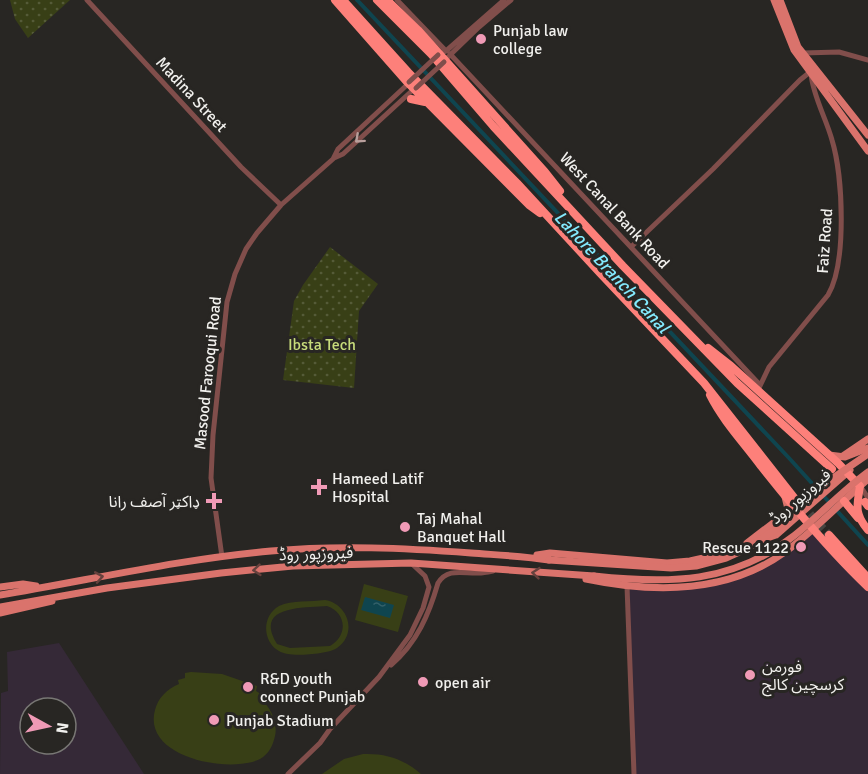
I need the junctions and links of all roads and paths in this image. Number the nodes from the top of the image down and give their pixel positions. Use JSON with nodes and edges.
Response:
{"nodes":[{"id":1,"x":87,"y":0,"type":"edge"},
{"id":2,"x":335,"y":0,"type":"edge"},
{"id":3,"x":343,"y":0,"type":"edge"},
{"id":4,"x":377,"y":0,"type":"edge"},
{"id":5,"x":387,"y":0,"type":"edge"},
{"id":6,"x":398,"y":0,"type":"edge"},
{"id":7,"x":504,"y":0,"type":"edge"},
{"id":8,"x":511,"y":0,"type":"edge"},
{"id":9,"x":774,"y":0,"type":"edge"},
{"id":10,"x":780,"y":0,"type":"edge"},
{"id":11,"x":478,"y":25,"type":"junction"},
{"id":12,"x":803,"y":53,"type":"junction"},
{"id":13,"x":444,"y":56,"type":"junction"},
{"id":14,"x":868,"y":60,"type":"edge"},
{"id":15,"x":813,"y":70,"type":"junction"},
{"id":16,"x":397,"y":71,"type":"junction"},
{"id":17,"x":398,"y":85,"type":"dead end"},
{"id":18,"x":412,"y":86,"type":"junction"},
{"id":19,"x":411,"y":99,"type":"dead end"},
{"id":20,"x":426,"y":102,"type":"junction"},
{"id":21,"x":370,"y":118,"type":"junction"},
{"id":22,"x":376,"y":124,"type":"junction"},
{"id":23,"x":868,"y":135,"type":"edge"},
{"id":24,"x":868,"y":151,"type":"edge"},
{"id":25,"x":333,"y":159,"type":"junction"},
{"id":26,"x":281,"y":205,"type":"junction"},
{"id":27,"x":572,"y":210,"type":"junction"},
{"id":28,"x":556,"y":224,"type":"junction"},
{"id":29,"x":631,"y":247,"type":"junction"},
{"id":30,"x":693,"y":338,"type":"junction"},
{"id":31,"x":704,"y":383,"type":"junction"},
{"id":32,"x":759,"y":388,"type":"junction"},
{"id":33,"x":868,"y":440,"type":"edge"},
{"id":34,"x":868,"y":451,"type":"edge"},
{"id":35,"x":829,"y":455,"type":"junction"},
{"id":36,"x":841,"y":457,"type":"junction"},
{"id":37,"x":832,"y":469,"type":"dead end"},
{"id":38,"x":848,"y":472,"type":"junction"},
{"id":39,"x":868,"y":472,"type":"edge"},
{"id":40,"x":868,"y":479,"type":"edge"},
{"id":41,"x":860,"y":486,"type":"junction"},
{"id":42,"x":784,"y":494,"type":"junction"},
{"id":43,"x":796,"y":500,"type":"tunnel mouth"},
{"id":44,"x":844,"y":501,"type":"junction"},
{"id":45,"x":867,"y":502,"type":"edge"},
{"id":46,"x":800,"y":514,"type":"junction"},
{"id":47,"x":858,"y":518,"type":"junction"},
{"id":48,"x":813,"y":530,"type":"junction"},
{"id":49,"x":868,"y":530,"type":"edge"},
{"id":50,"x":829,"y":535,"type":"tunnel mouth"},
{"id":51,"x":802,"y":538,"type":"junction"},
{"id":52,"x":755,"y":539,"type":"junction"},
{"id":53,"x":826,"y":545,"type":"junction"},
{"id":54,"x":222,"y":557,"type":"junction"},
{"id":55,"x":528,"y":557,"type":"junction"},
{"id":56,"x":411,"y":563,"type":"junction"},
{"id":57,"x":759,"y":568,"type":"junction"},
{"id":58,"x":501,"y":569,"type":"junction"},
{"id":59,"x":563,"y":575,"type":"junction"},
{"id":60,"x":868,"y":578,"type":"edge"},
{"id":61,"x":627,"y":586,"type":"junction"},
{"id":62,"x":0,"y":587,"type":"edge"},
{"id":63,"x":41,"y":587,"type":"junction"},
{"id":64,"x":868,"y":588,"type":"edge"},
{"id":65,"x":71,"y":594,"type":"junction"},
{"id":66,"x":2,"y":595,"type":"edge"},
{"id":67,"x":428,"y":603,"type":"junction"},
{"id":68,"x":3,"y":606,"type":"edge"},
{"id":69,"x":0,"y":613,"type":"edge"},
{"id":70,"x":288,"y":774,"type":"edge"},
{"id":71,"x":634,"y":774,"type":"edge"}],
"edges":[{"from":1,"to":26,"type":"street","name":"Madina Street"},
{"from":2,"to":16,"type":"highway"},
{"from":3,"to":28,"type":"highway"},
{"from":4,"to":27,"type":"highway"},
{"from":5,"to":13,"type":"highway"},
{"from":6,"to":13,"type":"street","name":"West Canal Bank Road"},
{"from":7,"to":11,"type":"street"},
{"from":8,"to":11,"type":"street"},
{"from":9,"to":15,"type":"main road"},
{"from":10,"to":12,"type":"main road"},
{"from":11,"to":13,"type":"street"},
{"from":12,"to":14,"type":"street"},
{"from":12,"to":15,"type":"main road"},
{"from":13,"to":18,"type":"street","bridge":true},
{"from":13,"to":27,"type":"highway"},
{"from":13,"to":29,"type":"street","name":"West Canal Bank Road"},
{"from":15,"to":23,"type":"main road"},
{"from":15,"to":24,"type":"main road"},
{"from":15,"to":29,"type":"street"},
{"from":15,"to":32,"type":"street","name":"Faiz Road"},
{"from":16,"to":17,"type":"highway"},
{"from":16,"to":18,"type":"highway"},
{"from":18,"to":20,"type":"highway"},
{"from":18,"to":21,"type":"street","name":"Masood Farooqui Road"},
{"from":18,"to":22,"type":"street"},
{"from":19,"to":20,"type":"highway"},
{"from":20,"to":28,"type":"highway"},
{"from":21,"to":22,"type":"street"},
{"from":21,"to":25,"type":"street","name":"Masood Farooqui Road"},
{"from":22,"to":25,"type":"street","one_way":true},
{"from":25,"to":26,"type":"street","name":"Masood Farooqui Road"},
{"from":26,"to":54,"type":"street","name":"Masood Farooqui Road"},
{"from":27,"to":30,"type":"highway"},
{"from":28,"to":31,"type":"highway"},
{"from":29,"to":32,"type":"street","name":"West Canal Bank Road"},
{"from":30,"to":32,"type":"highway"},
{"from":30,"to":37,"type":"highway"},
{"from":31,"to":42,"type":"highway"},
{"from":31,"to":43,"type":"highway"},
{"from":32,"to":35,"type":"highway"},
{"from":33,"to":36,"type":"main road"},
{"from":34,"to":36,"type":"main road"},
{"from":34,"to":38,"type":"main road","name":"فیروزپور روڈ"},
{"from":34,"to":55,"type":"main road","name":"فیروزپور روڈ","bridge":true},
{"from":35,"to":36,"type":"main road"},
{"from":35,"to":38,"type":"highway"},
{"from":38,"to":41,"type":"highway"},
{"from":38,"to":46,"type":"main road","name":"فیروزپور روڈ"},
{"from":39,"to":59,"type":"main road","name":"فیروزپور روڈ","bridge":true},
{"from":40,"to":41,"type":"main road","name":"فیروزپور روڈ"},
{"from":41,"to":44,"type":"main road","name":"فیروزپور روڈ"},
{"from":41,"to":45,"type":"street"},
{"from":41,"to":47,"type":"highway"},
{"from":42,"to":46,"type":"highway"},
{"from":42,"to":52,"type":"main road"},
{"from":44,"to":47,"type":"highway"},
{"from":44,"to":48,"type":"main road","name":"فیروزپور روڈ"},
{"from":46,"to":48,"type":"highway"},
{"from":46,"to":52,"type":"main road","name":"فیروزپور روڈ"},
{"from":47,"to":49,"type":"highway"},
{"from":48,"to":51,"type":"main road","name":"فیروزپور روڈ"},
{"from":48,"to":53,"type":"highway"},
{"from":50,"to":60,"type":"highway"},
{"from":51,"to":53,"type":"main road"},
{"from":51,"to":57,"type":"main road","name":"فیروزپور روڈ"},
{"from":52,"to":55,"type":"main road","name":"فیروزپور روڈ"},
{"from":52,"to":57,"type":"main road"},
{"from":53,"to":64,"type":"highway"},
{"from":54,"to":55,"type":"main road","name":"فیروزپور روڈ"},
{"from":63,"to":54,"type":"main road","name":"فیروزپور روڈ","one_way":true},
{"from":56,"to":58,"type":"main road","name":"فیروزپور روڈ"},
{"from":56,"to":65,"type":"main road","name":"فیروزپور روڈ","one_way":true},
{"from":56,"to":67,"type":"street"},
{"from":57,"to":61,"type":"main road","name":"فیروزپور روڈ"},
{"from":59,"to":58,"type":"main road","name":"فیروزپور روڈ","one_way":true},
{"from":58,"to":67,"type":"street"},
{"from":59,"to":61,"type":"main road","name":"فیروزپور روڈ"},
{"from":61,"to":71,"type":"street"},
{"from":62,"to":63,"type":"main road","name":"فیروزپور روڈ"},
{"from":63,"to":66,"type":"main road","name":"فیروزپور روڈ"},
{"from":65,"to":68,"type":"main road","name":"فیروزپور روڈ"},
{"from":65,"to":69,"type":"main road","name":"فیروزپور روڈ"},
{"from":67,"to":70,"type":"street"}]}
